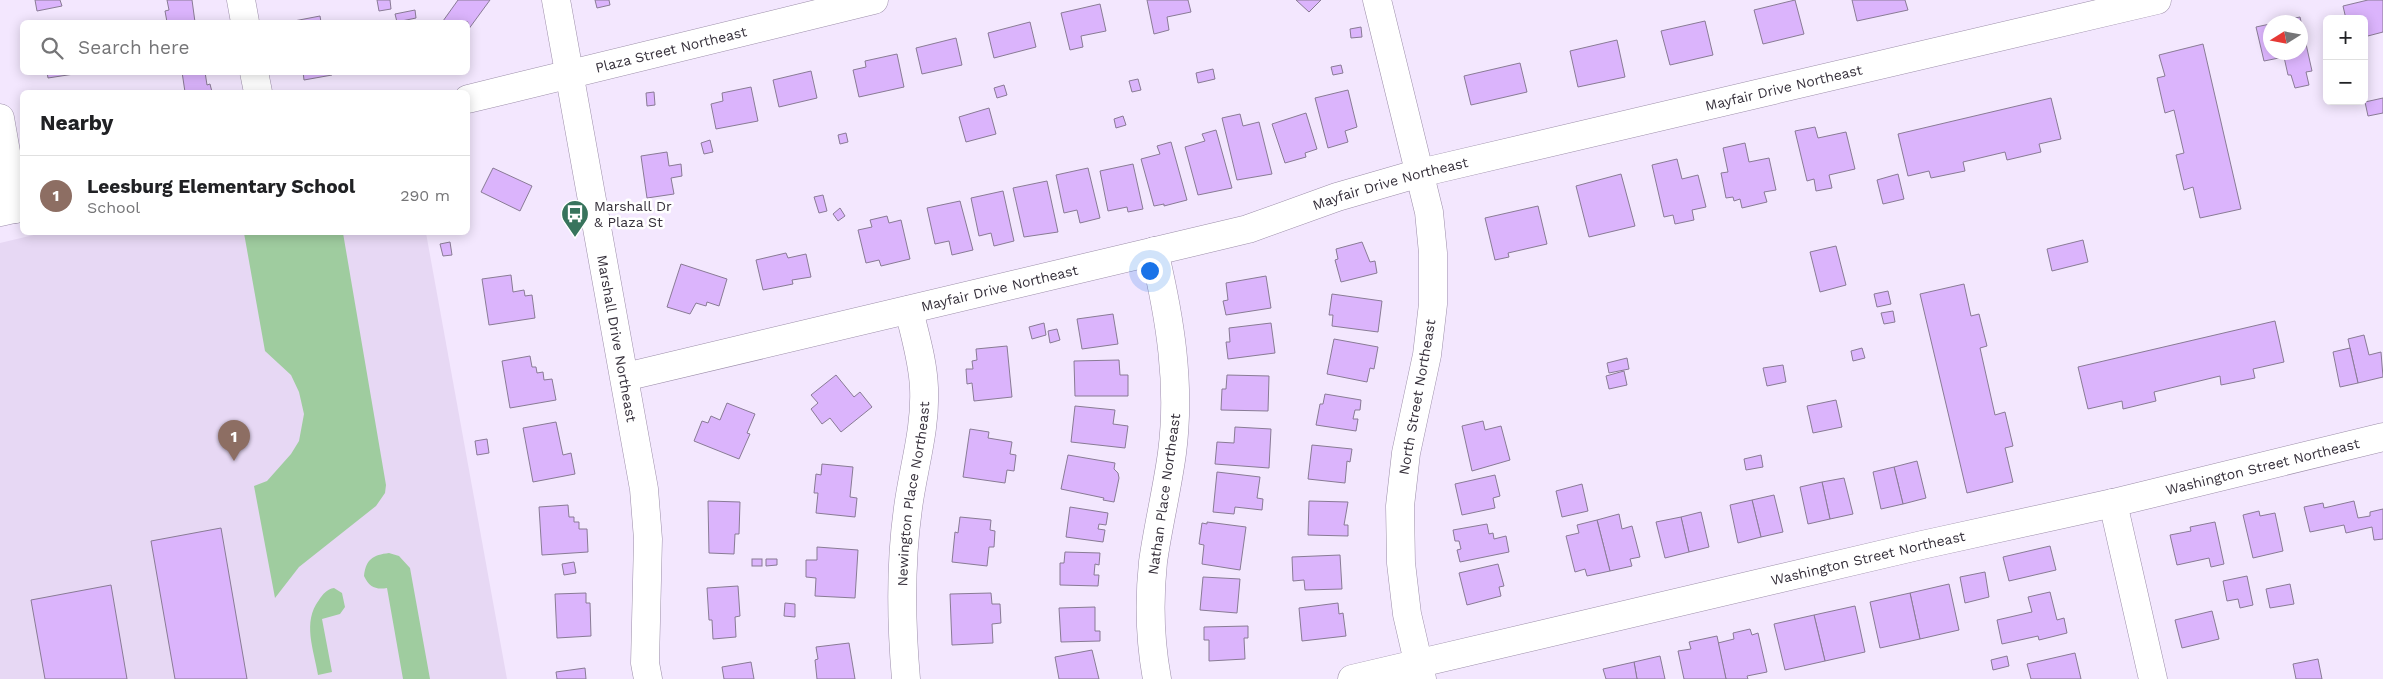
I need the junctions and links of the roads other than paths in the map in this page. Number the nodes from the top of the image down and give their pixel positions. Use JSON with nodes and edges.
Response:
{"nodes":[{"id":1,"x":241,"y":0,"type":"edge"},
{"id":2,"x":556,"y":0,"type":"edge"},
{"id":3,"x":874,"y":0,"type":"edge"},
{"id":4,"x":1377,"y":0,"type":"edge"},
{"id":5,"x":2157,"y":0,"type":"edge"},
{"id":6,"x":245,"y":20,"type":"edge"},
{"id":7,"x":255,"y":75,"type":"edge"},
{"id":8,"x":569,"y":75,"type":"junction"},
{"id":9,"x":258,"y":90,"type":"edge"},
{"id":10,"x":470,"y":98,"type":"edge"},
{"id":11,"x":0,"y":118,"type":"edge"},
{"id":12,"x":1420,"y":173,"type":"junction"},
{"id":13,"x":13,"y":209,"type":"edge"},
{"id":14,"x":1154,"y":251,"type":"junction"},
{"id":15,"x":909,"y":310,"type":"junction"},
{"id":16,"x":625,"y":377,"type":"junction"},
{"id":17,"x":2383,"y":438,"type":"edge"},
{"id":18,"x":2113,"y":503,"type":"junction"},
{"id":19,"x":1420,"y":671,"type":"edge"},
{"id":20,"x":648,"y":679,"type":"edge"},
{"id":21,"x":906,"y":679,"type":"edge"},
{"id":22,"x":1157,"y":679,"type":"edge"},
{"id":23,"x":1352,"y":679,"type":"edge"},
{"id":24,"x":2153,"y":679,"type":"edge"}],
"edges":[{"from":1,"to":6,"type":"street"},
{"from":2,"to":8,"type":"street","name":"Marshall Drive Northeast"},
{"from":3,"to":8,"type":"street","name":"Plaza Street Northeast"},
{"from":4,"to":12,"type":"street","name":"North Street Northeast"},
{"from":5,"to":12,"type":"street","name":"Mayfair Drive Northeast"},
{"from":7,"to":9,"type":"street"},
{"from":8,"to":10,"type":"street","name":"Plaza Street Northeast"},
{"from":8,"to":16,"type":"street","name":"Marshall Drive Northeast"},
{"from":11,"to":13,"type":"street"},
{"from":12,"to":14,"type":"street","name":"Mayfair Drive Northeast"},
{"from":12,"to":19,"type":"street","name":"North Street Northeast"},
{"from":14,"to":15,"type":"street","name":"Mayfair Drive Northeast"},
{"from":14,"to":22,"type":"street","name":"Nathan Place Northeast"},
{"from":15,"to":16,"type":"street","name":"Mayfair Drive Northeast"},
{"from":15,"to":21,"type":"street","name":"Newington Place Northeast"},
{"from":16,"to":20,"type":"street","name":"Marshall Drive Northeast"},
{"from":17,"to":18,"type":"street","name":"Washington Street Northeast"},
{"from":18,"to":19,"type":"street","name":"Washington Street Northeast"},
{"from":18,"to":24,"type":"street"},
{"from":19,"to":23,"type":"street","name":"Washington Street Northeast"}]}
